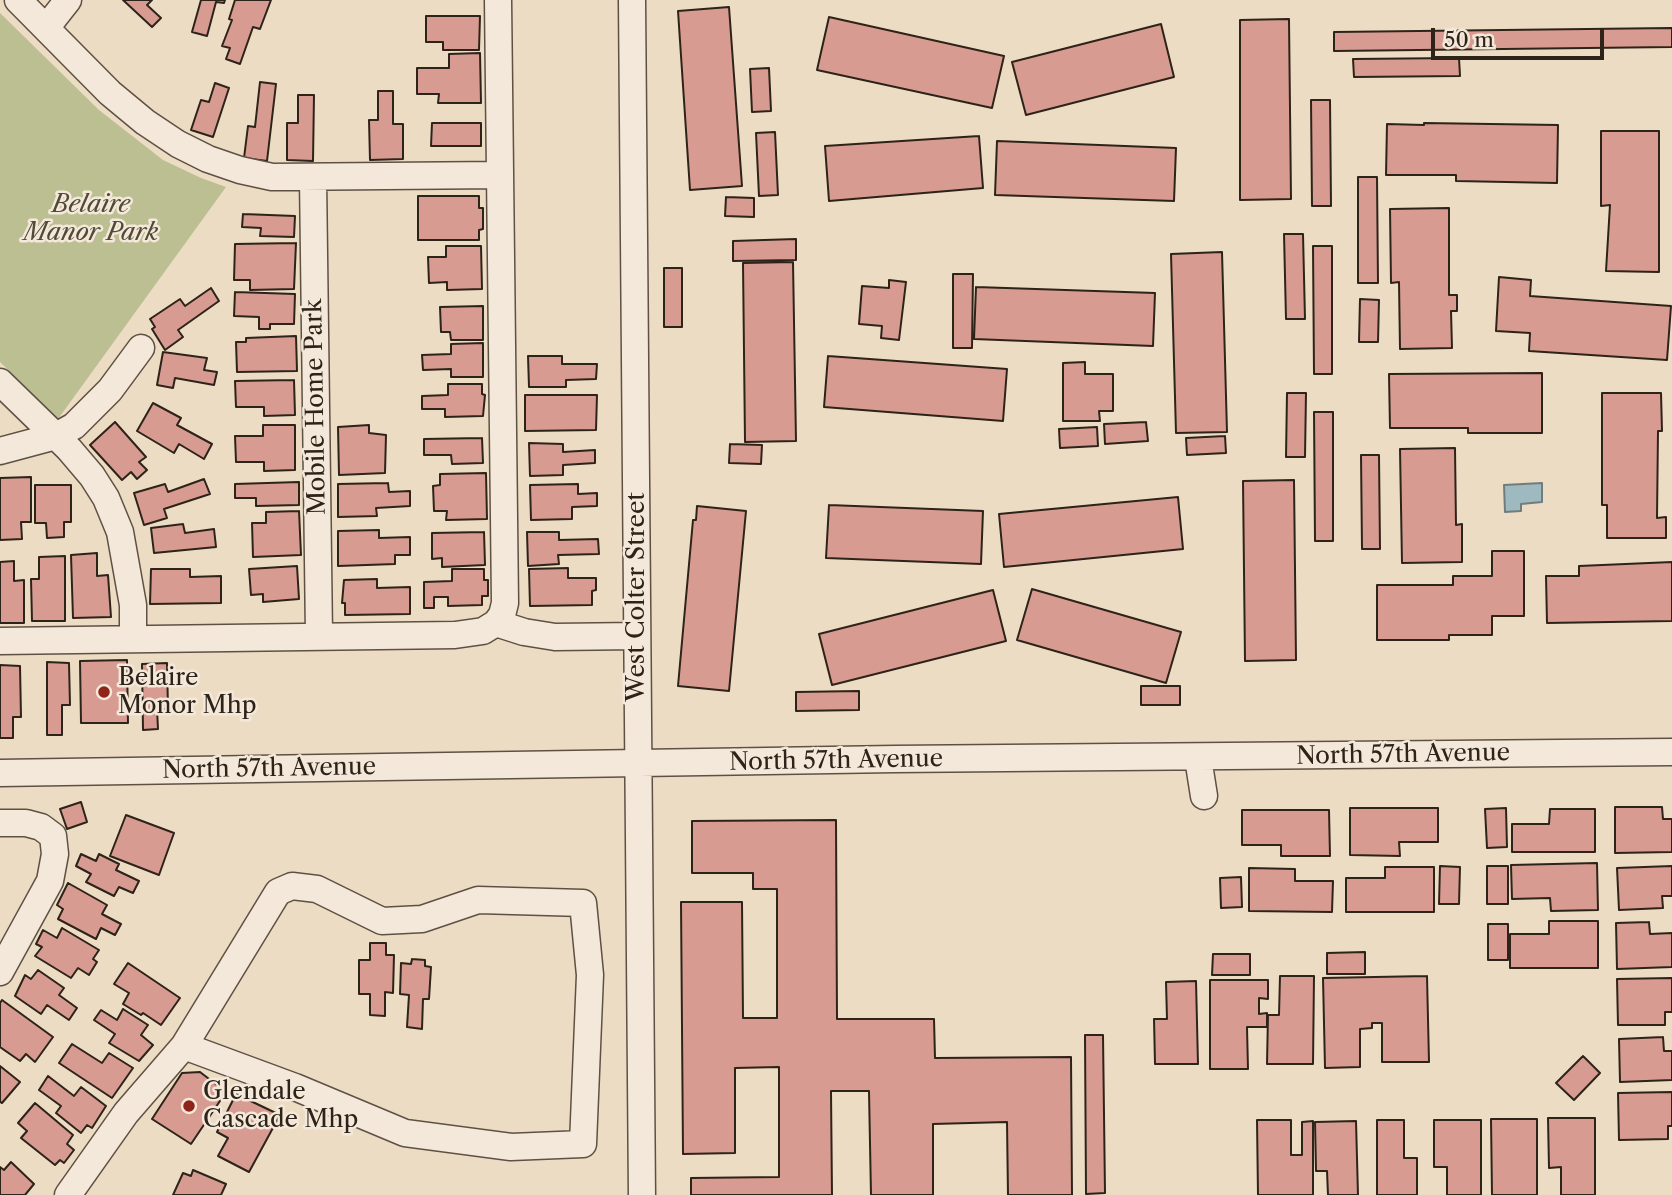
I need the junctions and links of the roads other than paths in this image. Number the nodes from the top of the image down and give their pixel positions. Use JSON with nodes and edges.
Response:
{"nodes":[{"id":1,"x":18,"y":0,"type":"edge"},
{"id":2,"x":68,"y":0,"type":"edge"},
{"id":3,"x":498,"y":0,"type":"edge"},
{"id":4,"x":632,"y":0,"type":"edge"},
{"id":5,"x":46,"y":28,"type":"junction"},
{"id":6,"x":500,"y":174,"type":"junction"},
{"id":7,"x":313,"y":178,"type":"junction"},
{"id":8,"x":141,"y":348,"type":"dead end"},
{"id":9,"x":0,"y":382,"type":"edge"},
{"id":10,"x":56,"y":436,"type":"junction"},
{"id":11,"x":0,"y":451,"type":"edge"},
{"id":12,"x":496,"y":623,"type":"junction"},
{"id":13,"x":319,"y":636,"type":"junction"},
{"id":14,"x":637,"y":636,"type":"junction"},
{"id":15,"x":133,"y":639,"type":"junction"},
{"id":16,"x":0,"y":641,"type":"edge"},
{"id":17,"x":1672,"y":752,"type":"edge"},
{"id":18,"x":1198,"y":758,"type":"junction"},
{"id":19,"x":638,"y":764,"type":"junction"},
{"id":20,"x":0,"y":773,"type":"edge"},
{"id":21,"x":1204,"y":796,"type":"dead end"},
{"id":22,"x":0,"y":823,"type":"edge"},
{"id":23,"x":0,"y":972,"type":"edge"},
{"id":24,"x":184,"y":1046,"type":"junction"},
{"id":25,"x":73,"y":1194,"type":"edge"},
{"id":26,"x":642,"y":1195,"type":"edge"}],
"edges":[{"from":1,"to":5,"type":"street"},
{"from":2,"to":5,"type":"street"},
{"from":3,"to":6,"type":"street"},
{"from":4,"to":14,"type":"street","name":"West Colter Street"},
{"from":5,"to":7,"type":"street"},
{"from":6,"to":7,"type":"street"},
{"from":6,"to":12,"type":"street"},
{"from":7,"to":13,"type":"street","name":"Mobile Home Park"},
{"from":8,"to":10,"type":"street"},
{"from":9,"to":10,"type":"street"},
{"from":10,"to":11,"type":"street"},
{"from":10,"to":15,"type":"street"},
{"from":12,"to":13,"type":"street"},
{"from":12,"to":14,"type":"street"},
{"from":13,"to":15,"type":"street"},
{"from":14,"to":19,"type":"street","name":"West Colter Street"},
{"from":15,"to":16,"type":"street"},
{"from":17,"to":18,"type":"street","name":"North 57th Avenue"},
{"from":18,"to":19,"type":"street","name":"North 57th Avenue"},
{"from":18,"to":21,"type":"street"},
{"from":19,"to":20,"type":"street","name":"North 57th Avenue"},
{"from":19,"to":26,"type":"street","name":"West Colter Street"},
{"from":22,"to":23,"type":"street"},
{"from":24,"to":24,"type":"street"},
{"from":24,"to":25,"type":"street"}]}
